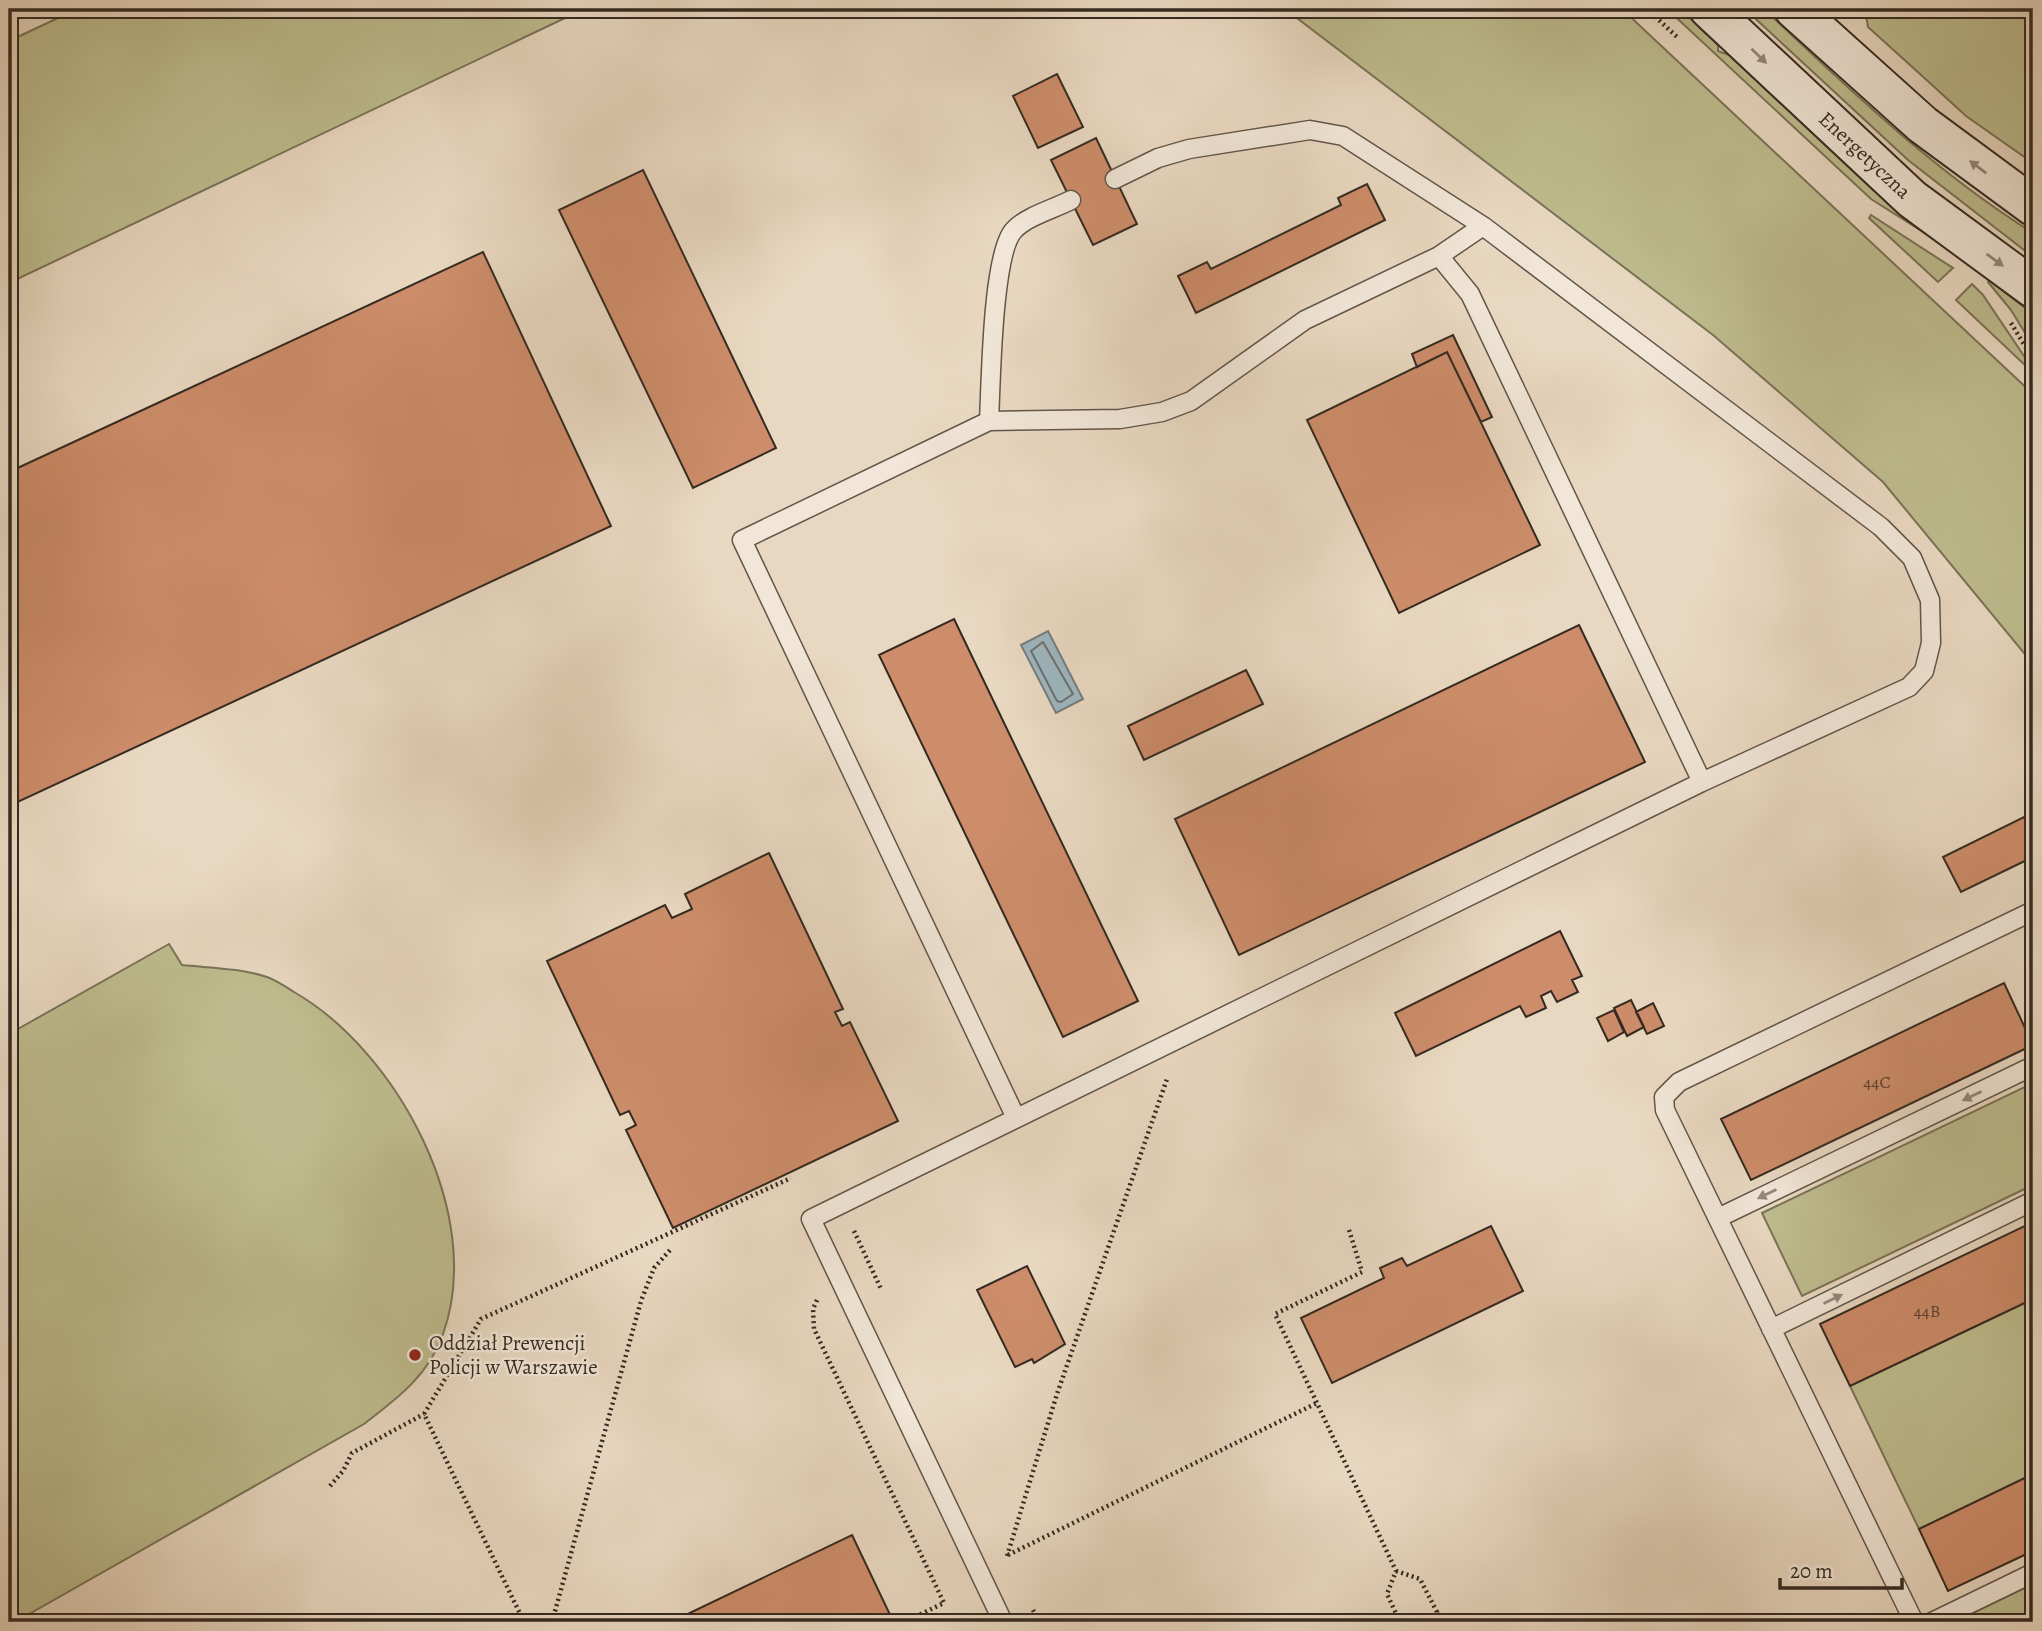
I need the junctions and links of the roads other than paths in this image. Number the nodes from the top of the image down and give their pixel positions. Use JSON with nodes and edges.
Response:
{"nodes":[{"id":1,"x":1709,"y":9,"type":"edge"},
{"id":2,"x":1794,"y":9,"type":"edge"},
{"id":3,"x":1115,"y":178,"type":"dead end"},
{"id":4,"x":1071,"y":200,"type":"dead end"},
{"id":5,"x":2033,"y":206,"type":"edge"},
{"id":6,"x":1483,"y":226,"type":"junction"},
{"id":7,"x":1439,"y":256,"type":"junction"},
{"id":8,"x":2033,"y":288,"type":"edge"},
{"id":9,"x":989,"y":421,"type":"junction"},
{"id":10,"x":1702,"y":782,"type":"junction"},
{"id":11,"x":2033,"y":911,"type":"edge"},
{"id":12,"x":2033,"y":1066,"type":"edge"},
{"id":13,"x":1016,"y":1118,"type":"junction"},
{"id":14,"x":2033,"y":1201,"type":"edge"},
{"id":15,"x":1718,"y":1218,"type":"junction"},
{"id":16,"x":1772,"y":1329,"type":"junction"},
{"id":17,"x":2033,"y":1573,"type":"edge"},
{"id":18,"x":999,"y":1621,"type":"edge"},
{"id":19,"x":1914,"y":1622,"type":"edge"},
{"id":20,"x":1932,"y":1622,"type":"edge"}],
"edges":[{"from":1,"to":8,"type":"street","name":"Energetyczna","one_way":true},
{"from":5,"to":2,"type":"street","one_way":true},
{"from":3,"to":6,"type":"lane"},
{"from":4,"to":9,"type":"lane"},
{"from":6,"to":7,"type":"lane"},
{"from":6,"to":10,"type":"lane"},
{"from":7,"to":9,"type":"lane"},
{"from":7,"to":10,"type":"lane"},
{"from":9,"to":13,"type":"lane"},
{"from":10,"to":13,"type":"lane"},
{"from":11,"to":15,"type":"lane"},
{"from":12,"to":15,"type":"lane","one_way":true},
{"from":13,"to":18,"type":"lane"},
{"from":16,"to":14,"type":"lane","one_way":true},
{"from":15,"to":16,"type":"lane"},
{"from":16,"to":19,"type":"lane"},
{"from":17,"to":20,"type":"lane"}]}
